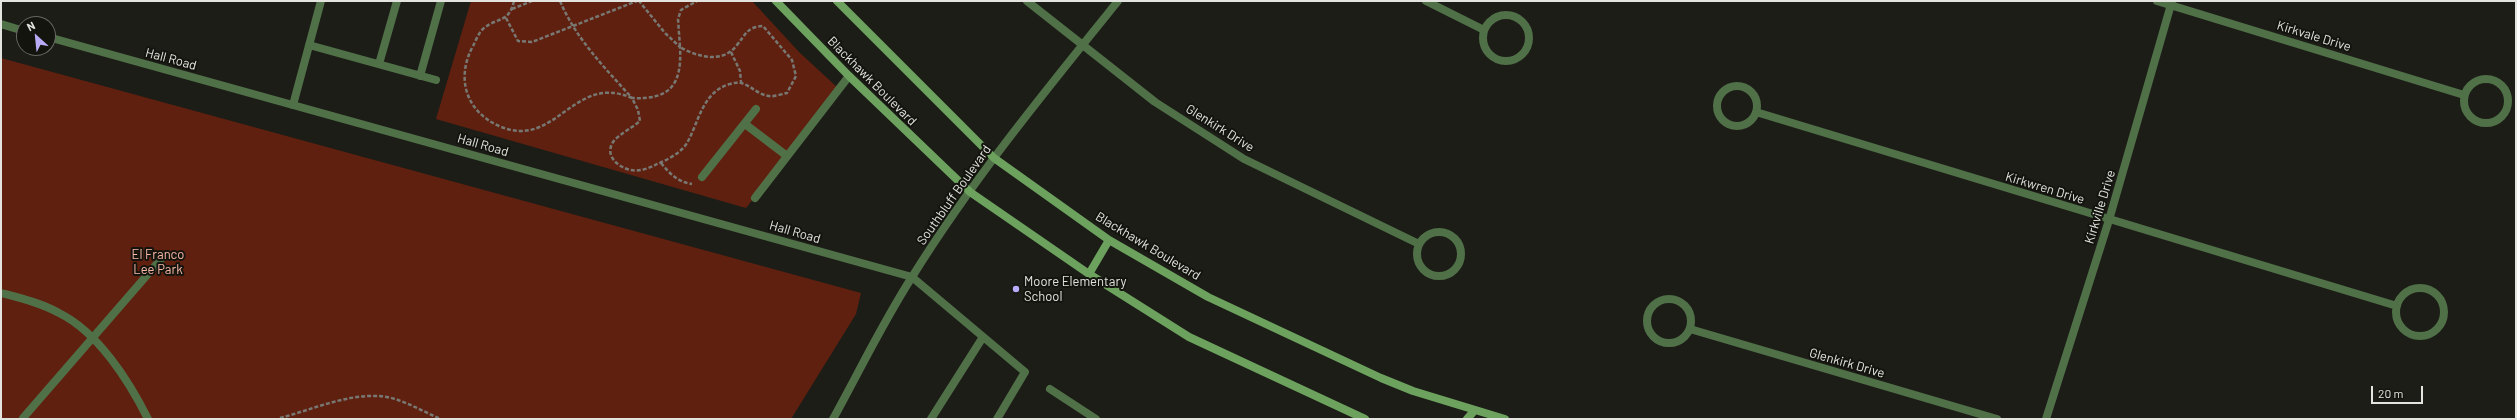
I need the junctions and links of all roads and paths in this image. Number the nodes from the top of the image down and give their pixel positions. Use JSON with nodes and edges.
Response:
{"nodes":[{"id":1,"x":321,"y":1,"type":"edge"},
{"id":2,"x":397,"y":1,"type":"edge"},
{"id":3,"x":441,"y":1,"type":"edge"},
{"id":4,"x":514,"y":1,"type":"edge"},
{"id":5,"x":532,"y":1,"type":"edge"},
{"id":6,"x":560,"y":1,"type":"edge"},
{"id":7,"x":638,"y":1,"type":"edge"},
{"id":8,"x":698,"y":1,"type":"edge"},
{"id":9,"x":776,"y":1,"type":"edge"},
{"id":10,"x":837,"y":1,"type":"edge"},
{"id":11,"x":1028,"y":1,"type":"edge"},
{"id":12,"x":1118,"y":1,"type":"edge"},
{"id":13,"x":1426,"y":1,"type":"edge"},
{"id":14,"x":2157,"y":1,"type":"edge"},
{"id":15,"x":2172,"y":3,"type":"edge"},
{"id":16,"x":512,"y":9,"type":"junction"},
{"id":17,"x":506,"y":18,"type":"junction"},
{"id":18,"x":1,"y":24,"type":"edge"},
{"id":19,"x":573,"y":26,"type":"junction"},
{"id":20,"x":16,"y":29,"type":"edge"},
{"id":21,"x":1484,"y":30,"type":"junction"},
{"id":22,"x":56,"y":39,"type":"edge"},
{"id":23,"x":309,"y":45,"type":"junction"},
{"id":24,"x":1082,"y":45,"type":"junction"},
{"id":25,"x":680,"y":46,"type":"junction"},
{"id":26,"x":731,"y":52,"type":"junction"},
{"id":27,"x":379,"y":64,"type":"junction"},
{"id":28,"x":420,"y":76,"type":"junction"},
{"id":29,"x":849,"y":76,"type":"junction"},
{"id":30,"x":436,"y":80,"type":"dead end"},
{"id":31,"x":741,"y":82,"type":"junction"},
{"id":32,"x":2464,"y":95,"type":"junction"},
{"id":33,"x":632,"y":98,"type":"junction"},
{"id":34,"x":293,"y":105,"type":"junction"},
{"id":35,"x":756,"y":109,"type":"dead end"},
{"id":36,"x":1756,"y":112,"type":"junction"},
{"id":37,"x":745,"y":124,"type":"junction"},
{"id":38,"x":787,"y":156,"type":"junction"},
{"id":39,"x":994,"y":158,"type":"junction"},
{"id":40,"x":661,"y":163,"type":"junction"},
{"id":41,"x":702,"y":177,"type":"joint"},
{"id":42,"x":970,"y":192,"type":"junction"},
{"id":43,"x":755,"y":198,"type":"dead end"},
{"id":44,"x":2109,"y":220,"type":"junction"},
{"id":45,"x":1109,"y":240,"type":"junction"},
{"id":46,"x":1419,"y":244,"type":"junction"},
{"id":47,"x":161,"y":259,"type":"dead end"},
{"id":48,"x":1089,"y":274,"type":"junction"},
{"id":49,"x":912,"y":277,"type":"junction"},
{"id":50,"x":1,"y":293,"type":"edge"},
{"id":51,"x":2397,"y":306,"type":"junction"},
{"id":52,"x":1690,"y":330,"type":"junction"},
{"id":53,"x":983,"y":337,"type":"junction"},
{"id":54,"x":92,"y":338,"type":"junction"},
{"id":55,"x":1050,"y":389,"type":"dead end"},
{"id":56,"x":1475,"y":410,"type":"junction"},
{"id":57,"x":23,"y":418,"type":"dead end"},
{"id":58,"x":280,"y":418,"type":"edge"},
{"id":59,"x":148,"y":419,"type":"edge"},
{"id":60,"x":441,"y":419,"type":"edge"},
{"id":61,"x":833,"y":419,"type":"edge"},
{"id":62,"x":931,"y":419,"type":"edge"},
{"id":63,"x":997,"y":419,"type":"edge"},
{"id":64,"x":1096,"y":419,"type":"edge"},
{"id":65,"x":1365,"y":419,"type":"edge"},
{"id":66,"x":1467,"y":419,"type":"edge"},
{"id":67,"x":1476,"y":419,"type":"edge"},
{"id":68,"x":1506,"y":419,"type":"edge"},
{"id":69,"x":1997,"y":419,"type":"edge"},
{"id":70,"x":2046,"y":419,"type":"edge"}],
"edges":[{"from":1,"to":23,"type":"street"},
{"from":2,"to":27,"type":"street"},
{"from":3,"to":28,"type":"street"},
{"from":4,"to":16,"type":"path"},
{"from":5,"to":16,"type":"path"},
{"from":6,"to":19,"type":"path"},
{"from":7,"to":19,"type":"path"},
{"from":7,"to":25,"type":"path"},
{"from":8,"to":25,"type":"path"},
{"from":9,"to":29,"type":"main road","name":"Blackhawk Boulevard"},
{"from":10,"to":39,"type":"main road","name":"Blackhawk Boulevard"},
{"from":11,"to":24,"type":"street","name":"Glenkirk Drive"},
{"from":12,"to":24,"type":"street","name":"Southbluff Boulevard"},
{"from":13,"to":21,"type":"street"},
{"from":14,"to":15,"type":"street","name":"Kirkvale Drive"},
{"from":15,"to":32,"type":"street","name":"Kirkvale Drive"},
{"from":15,"to":44,"type":"street","name":"Kirkville Drive"},
{"from":16,"to":17,"type":"path"},
{"from":17,"to":19,"type":"path"},
{"from":17,"to":33,"type":"path"},
{"from":18,"to":20,"type":"street"},
{"from":19,"to":33,"type":"path"},
{"from":21,"to":21,"type":"street"},
{"from":22,"to":34,"type":"street","name":"Hall Road"},
{"from":23,"to":27,"type":"street"},
{"from":23,"to":34,"type":"street"},
{"from":24,"to":39,"type":"street","name":"Southbluff Boulevard"},
{"from":24,"to":46,"type":"street","name":"Glenkirk Drive"},
{"from":25,"to":26,"type":"path"},
{"from":25,"to":33,"type":"path"},
{"from":26,"to":31,"type":"path"},
{"from":26,"to":31,"type":"path"},
{"from":27,"to":28,"type":"street"},
{"from":28,"to":30,"type":"street"},
{"from":29,"to":38,"type":"street"},
{"from":29,"to":42,"type":"main road","name":"Blackhawk Boulevard"},
{"from":31,"to":40,"type":"path"},
{"from":32,"to":32,"type":"street"},
{"from":33,"to":40,"type":"path"},
{"from":34,"to":49,"type":"street","name":"Hall Road"},
{"from":35,"to":37,"type":"street"},
{"from":36,"to":36,"type":"street"},
{"from":36,"to":44,"type":"street","name":"Kirkwren Drive"},
{"from":37,"to":38,"type":"street"},
{"from":37,"to":41,"type":"street"},
{"from":38,"to":43,"type":"street"},
{"from":39,"to":42,"type":"street","name":"Southbluff Boulevard"},
{"from":39,"to":45,"type":"main road","name":"Blackhawk Boulevard"},
{"from":40,"to":41,"type":"path"},
{"from":42,"to":48,"type":"main road","name":"Blackhawk Boulevard"},
{"from":42,"to":49,"type":"street","name":"Southbluff Boulevard"},
{"from":44,"to":51,"type":"street","name":"Kirkwren Drive"},
{"from":44,"to":70,"type":"street","name":"Kirkville Drive"},
{"from":45,"to":48,"type":"main road"},
{"from":45,"to":56,"type":"main road","name":"Blackhawk Boulevard"},
{"from":46,"to":46,"type":"street"},
{"from":47,"to":54,"type":"street"},
{"from":48,"to":65,"type":"main road","name":"Blackhawk Boulevard"},
{"from":49,"to":53,"type":"street"},
{"from":49,"to":61,"type":"street","name":"Southbluff Boulevard"},
{"from":50,"to":54,"type":"street"},
{"from":51,"to":51,"type":"street"},
{"from":52,"to":52,"type":"street"},
{"from":52,"to":69,"type":"street","name":"Glenkirk Drive"},
{"from":53,"to":62,"type":"street"},
{"from":53,"to":63,"type":"street"},
{"from":54,"to":57,"type":"street"},
{"from":54,"to":59,"type":"street"},
{"from":55,"to":64,"type":"street"},
{"from":56,"to":66,"type":"main road"},
{"from":56,"to":67,"type":"main road"},
{"from":56,"to":68,"type":"main road","name":"Blackhawk Boulevard"},
{"from":58,"to":60,"type":"path"}]}
